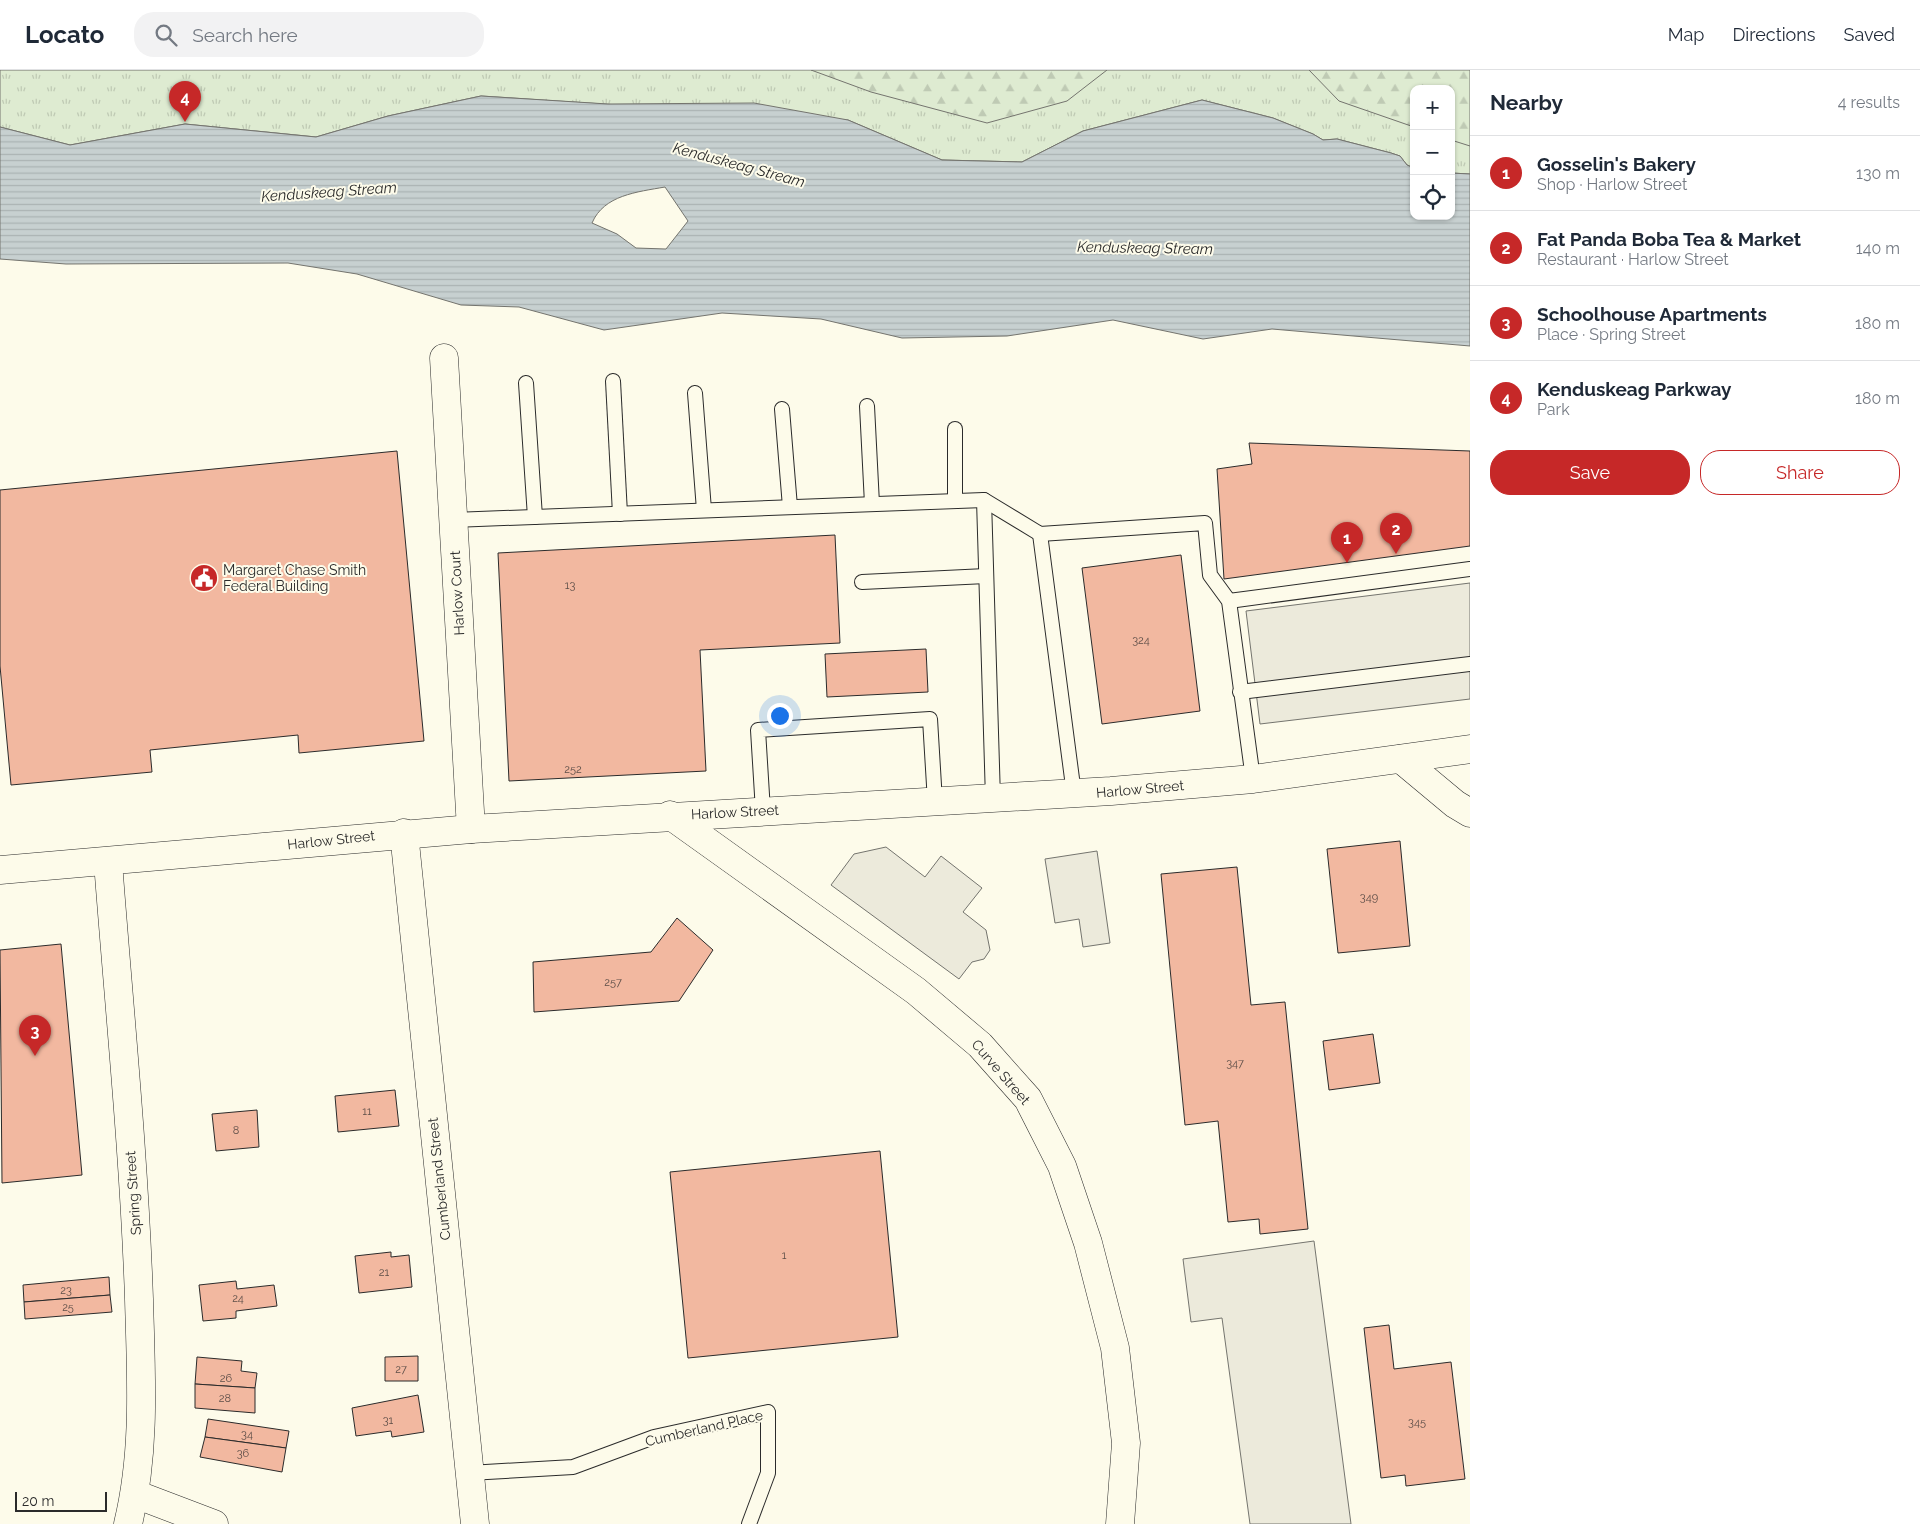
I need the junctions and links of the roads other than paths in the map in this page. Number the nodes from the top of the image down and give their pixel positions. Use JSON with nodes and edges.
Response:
{"nodes":[{"id":1,"x":444,"y":358,"type":"dead end"},
{"id":2,"x":613,"y":382,"type":"dead end"},
{"id":3,"x":526,"y":383,"type":"dead end"},
{"id":4,"x":696,"y":393,"type":"dead end"},
{"id":5,"x":867,"y":406,"type":"dead end"},
{"id":6,"x":782,"y":409,"type":"dead end"},
{"id":7,"x":955,"y":428,"type":"dead end"},
{"id":8,"x":984,"y":500,"type":"junction"},
{"id":9,"x":955,"y":501,"type":"junction"},
{"id":10,"x":872,"y":504,"type":"junction"},
{"id":11,"x":790,"y":507,"type":"junction"},
{"id":12,"x":704,"y":510,"type":"junction"},
{"id":13,"x":620,"y":514,"type":"junction"},
{"id":14,"x":535,"y":517,"type":"junction"},
{"id":15,"x":453,"y":520,"type":"junction"},
{"id":16,"x":1040,"y":534,"type":"junction"},
{"id":17,"x":1470,"y":569,"type":"edge"},
{"id":18,"x":986,"y":576,"type":"junction"},
{"id":19,"x":862,"y":582,"type":"dead end"},
{"id":20,"x":1229,"y":601,"type":"junction"},
{"id":21,"x":1470,"y":664,"type":"edge"},
{"id":22,"x":1240,"y":692,"type":"junction"},
{"id":23,"x":1470,"y":749,"type":"edge"},
{"id":24,"x":1401,"y":759,"type":"junction"},
{"id":25,"x":1253,"y":779,"type":"junction"},
{"id":26,"x":1074,"y":794,"type":"junction"},
{"id":27,"x":993,"y":799,"type":"junction"},
{"id":28,"x":935,"y":802,"type":"junction"},
{"id":29,"x":763,"y":811,"type":"junction"},
{"id":30,"x":1470,"y":813,"type":"edge"},
{"id":31,"x":670,"y":816,"type":"junction"},
{"id":32,"x":471,"y":829,"type":"junction"},
{"id":33,"x":404,"y":833,"type":"junction"},
{"id":34,"x":108,"y":862,"type":"junction"},
{"id":35,"x":0,"y":870,"type":"edge"},
{"id":36,"x":469,"y":1473,"type":"junction"},
{"id":37,"x":135,"y":1494,"type":"junction"},
{"id":38,"x":128,"y":1524,"type":"edge"},
{"id":39,"x":214,"y":1524,"type":"edge"},
{"id":40,"x":475,"y":1524,"type":"edge"},
{"id":41,"x":749,"y":1524,"type":"edge"},
{"id":42,"x":1120,"y":1524,"type":"edge"}],
"edges":[{"from":1,"to":15,"type":"street","name":"Harlow Court"},
{"from":2,"to":13,"type":"lane"},
{"from":3,"to":14,"type":"lane"},
{"from":4,"to":12,"type":"lane"},
{"from":5,"to":10,"type":"lane"},
{"from":6,"to":11,"type":"lane"},
{"from":7,"to":9,"type":"lane"},
{"from":8,"to":9,"type":"lane"},
{"from":8,"to":16,"type":"lane"},
{"from":8,"to":18,"type":"lane"},
{"from":9,"to":10,"type":"lane"},
{"from":10,"to":11,"type":"lane"},
{"from":11,"to":12,"type":"lane"},
{"from":12,"to":13,"type":"lane"},
{"from":13,"to":14,"type":"lane"},
{"from":14,"to":15,"type":"lane"},
{"from":15,"to":32,"type":"street","name":"Harlow Court"},
{"from":16,"to":20,"type":"lane"},
{"from":16,"to":26,"type":"lane"},
{"from":17,"to":20,"type":"lane"},
{"from":18,"to":19,"type":"lane"},
{"from":18,"to":27,"type":"lane"},
{"from":20,"to":22,"type":"lane"},
{"from":21,"to":22,"type":"lane"},
{"from":22,"to":25,"type":"lane"},
{"from":23,"to":24,"type":"street","name":"Harlow Street"},
{"from":24,"to":25,"type":"street","name":"Harlow Street"},
{"from":24,"to":30,"type":"street"},
{"from":25,"to":26,"type":"street","name":"Harlow Street"},
{"from":26,"to":27,"type":"street","name":"Harlow Street"},
{"from":27,"to":28,"type":"street","name":"Harlow Street"},
{"from":28,"to":29,"type":"street","name":"Harlow Street"},
{"from":28,"to":29,"type":"lane"},
{"from":29,"to":31,"type":"street","name":"Harlow Street"},
{"from":31,"to":32,"type":"street","name":"Harlow Street"},
{"from":31,"to":42,"type":"street","name":"Curve Street"},
{"from":32,"to":33,"type":"street","name":"Harlow Street"},
{"from":33,"to":34,"type":"street","name":"Harlow Street"},
{"from":33,"to":36,"type":"street","name":"Cumberland Street"},
{"from":34,"to":35,"type":"street","name":"Harlow Street"},
{"from":34,"to":37,"type":"street","name":"Spring Street"},
{"from":36,"to":40,"type":"street","name":"Cumberland Street"},
{"from":36,"to":41,"type":"lane","name":"Cumberland Place"},
{"from":37,"to":38,"type":"street","name":"Spring Street"},
{"from":37,"to":39,"type":"street"}]}
